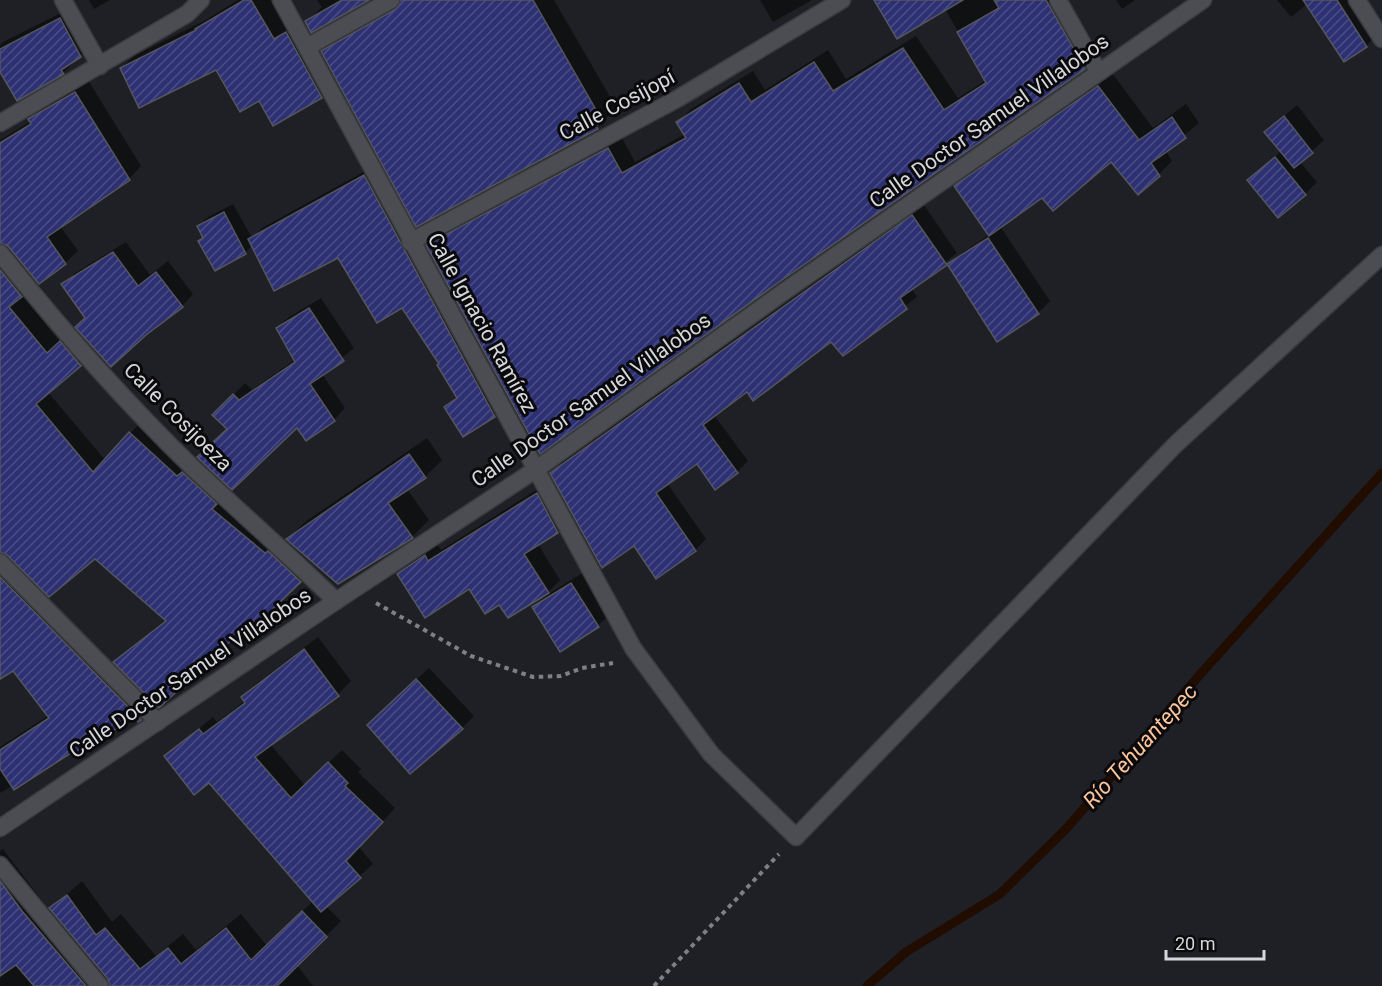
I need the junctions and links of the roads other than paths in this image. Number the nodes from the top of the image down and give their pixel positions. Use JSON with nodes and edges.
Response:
{"nodes":[{"id":1,"x":63,"y":0,"type":"edge"},
{"id":2,"x":201,"y":0,"type":"edge"},
{"id":3,"x":281,"y":0,"type":"edge"},
{"id":4,"x":391,"y":0,"type":"edge"},
{"id":5,"x":842,"y":0,"type":"edge"},
{"id":6,"x":1058,"y":0,"type":"edge"},
{"id":7,"x":1203,"y":0,"type":"edge"},
{"id":8,"x":1357,"y":0,"type":"edge"},
{"id":9,"x":1382,"y":39,"type":"edge"},
{"id":10,"x":307,"y":47,"type":"junction"},
{"id":11,"x":100,"y":66,"type":"junction"},
{"id":12,"x":1098,"y":71,"type":"junction"},
{"id":13,"x":0,"y":123,"type":"edge"},
{"id":14,"x":410,"y":242,"type":"junction"},
{"id":15,"x":0,"y":253,"type":"edge"},
{"id":16,"x":1382,"y":255,"type":"edge"},
{"id":17,"x":538,"y":468,"type":"junction"},
{"id":18,"x":0,"y":562,"type":"edge"},
{"id":19,"x":336,"y":601,"type":"junction"},
{"id":20,"x":158,"y":722,"type":"junction"},
{"id":21,"x":0,"y":828,"type":"edge"},
{"id":22,"x":0,"y":865,"type":"edge"},
{"id":23,"x":100,"y":986,"type":"edge"}],
"edges":[{"from":1,"to":11,"type":"street"},
{"from":2,"to":11,"type":"street"},
{"from":3,"to":10,"type":"street","name":"Calle Ignacio Ramírez"},
{"from":4,"to":10,"type":"street"},
{"from":5,"to":14,"type":"street","name":"Calle Cosijopí"},
{"from":6,"to":12,"type":"street"},
{"from":7,"to":12,"type":"street","name":"Calle Doctor Samuel Villalobos"},
{"from":8,"to":9,"type":"street"},
{"from":10,"to":14,"type":"street","name":"Calle Ignacio Ramírez"},
{"from":11,"to":13,"type":"street"},
{"from":12,"to":17,"type":"street","name":"Calle Doctor Samuel Villalobos"},
{"from":14,"to":17,"type":"street","name":"Calle Ignacio Ramírez"},
{"from":15,"to":19,"type":"street","name":"Calle Cosijoeza"},
{"from":16,"to":17,"type":"street","name":"Calle Ignacio Ramírez"},
{"from":17,"to":19,"type":"street","name":"Calle Doctor Samuel Villalobos"},
{"from":18,"to":20,"type":"street"},
{"from":19,"to":20,"type":"street","name":"Calle Doctor Samuel Villalobos"},
{"from":20,"to":21,"type":"street","name":"Calle Doctor Samuel Villalobos"},
{"from":22,"to":23,"type":"street"}]}
